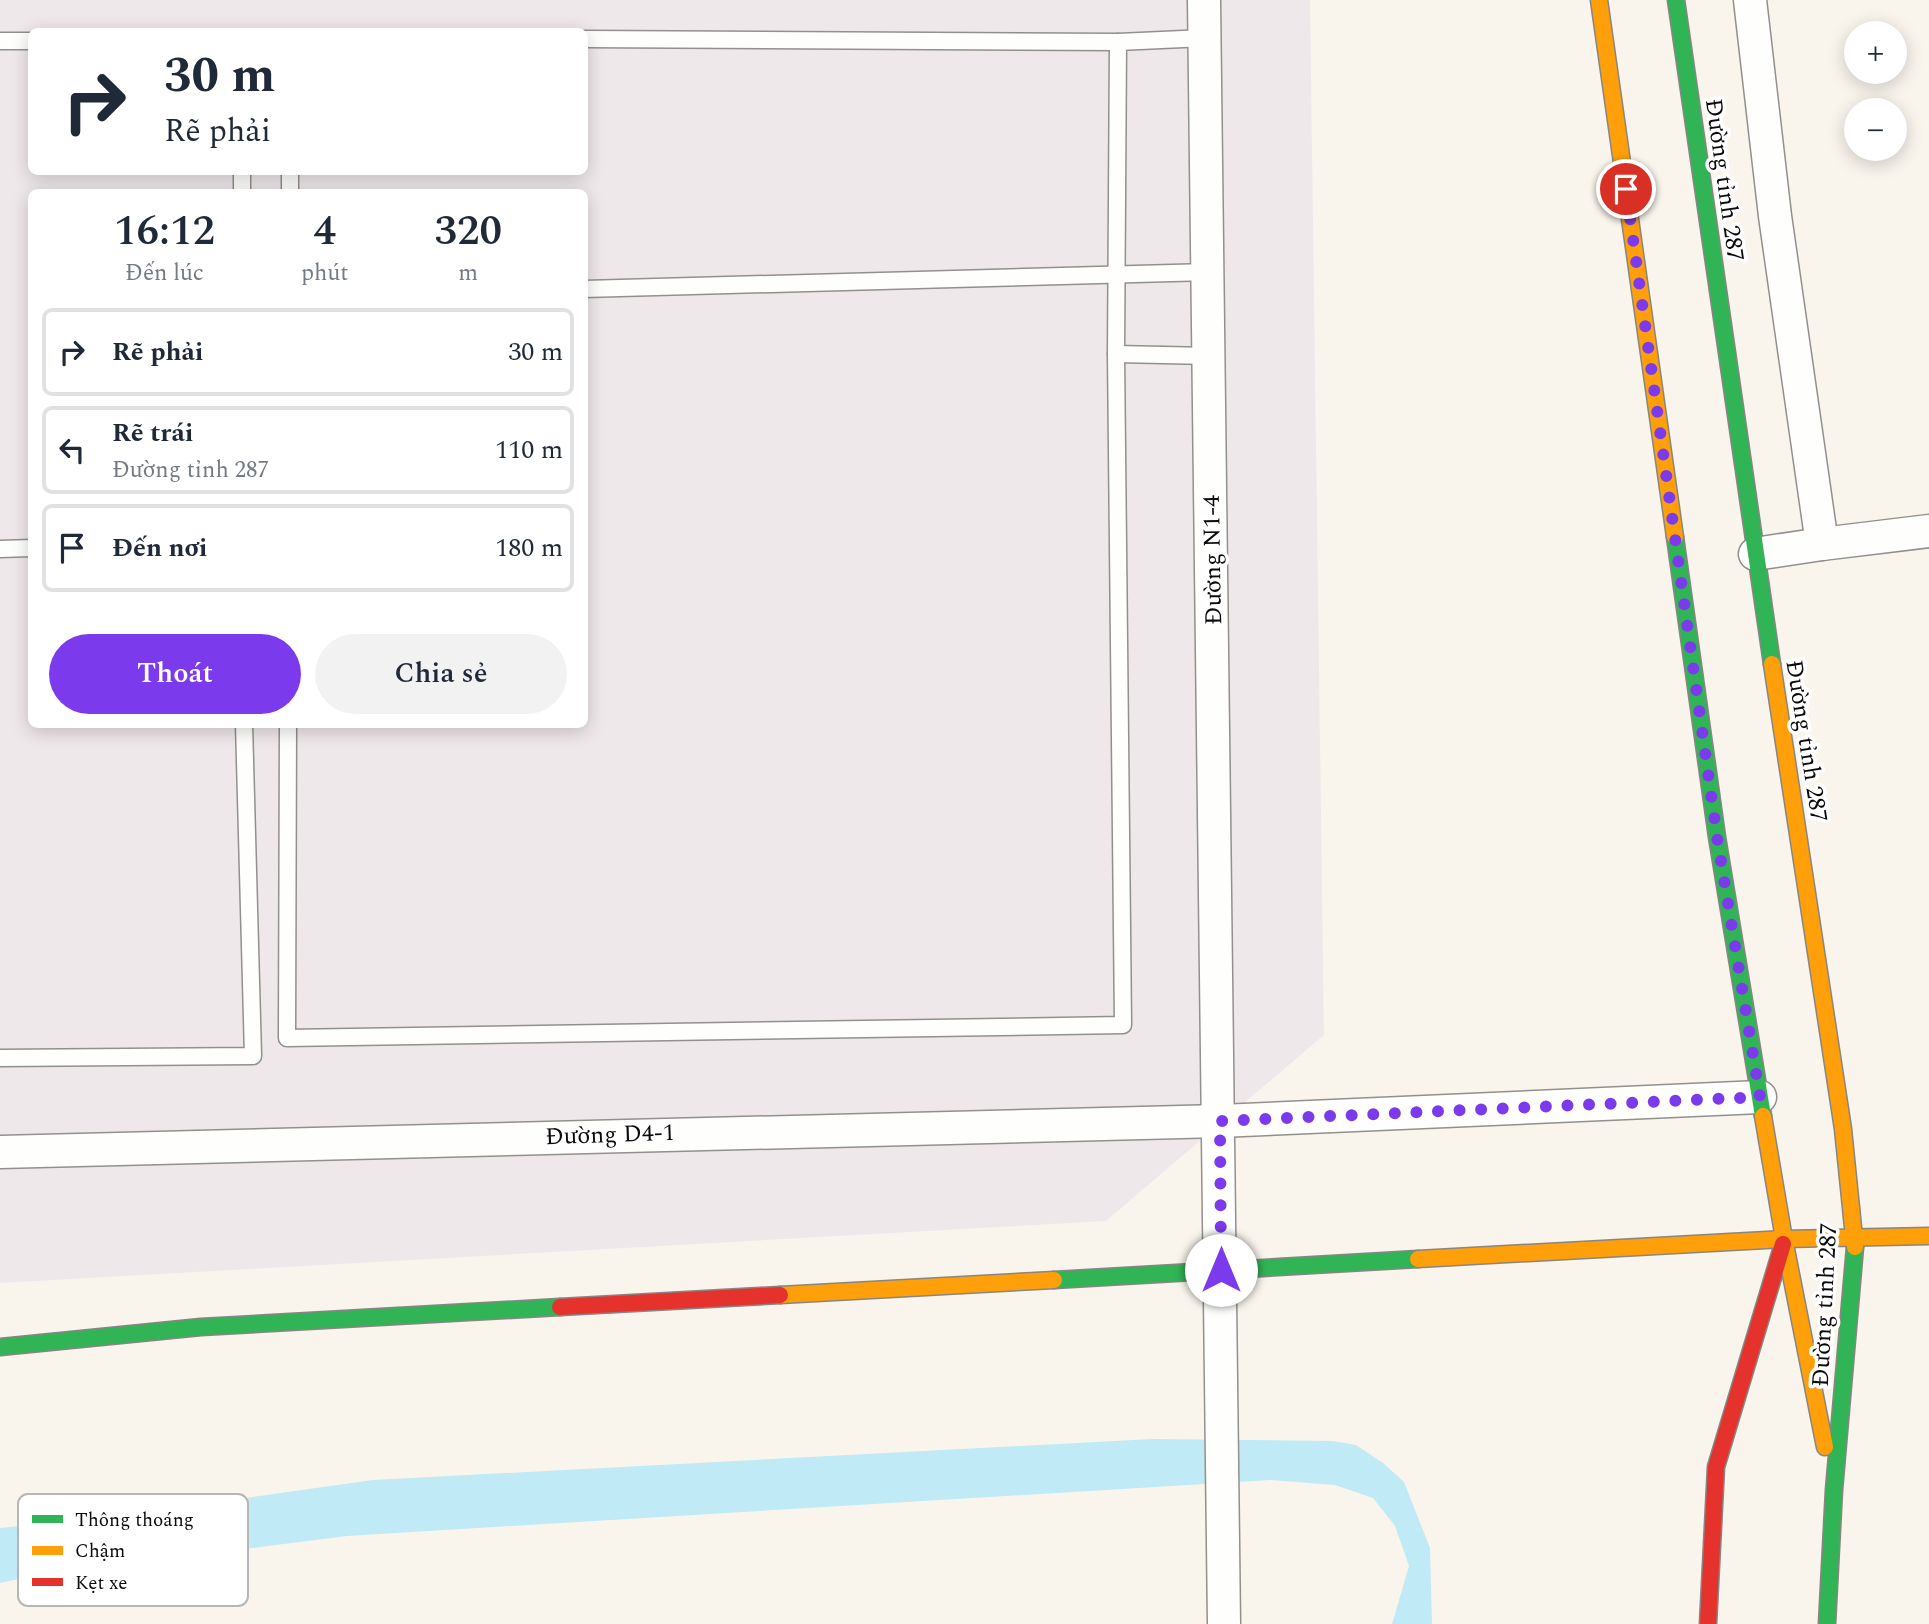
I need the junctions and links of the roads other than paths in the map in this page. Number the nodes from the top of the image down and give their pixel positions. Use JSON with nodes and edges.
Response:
{"nodes":[{"id":1,"x":1204,"y":0,"type":"edge"},
{"id":2,"x":1599,"y":0,"type":"edge"},
{"id":3,"x":1676,"y":0,"type":"edge"},
{"id":4,"x":1750,"y":0,"type":"edge"},
{"id":5,"x":1205,"y":38,"type":"junction"},
{"id":6,"x":588,"y":39,"type":"edge"},
{"id":7,"x":0,"y":41,"type":"edge"},
{"id":8,"x":28,"y":41,"type":"edge"},
{"id":9,"x":1118,"y":42,"type":"junction"},
{"id":10,"x":1209,"y":272,"type":"junction"},
{"id":11,"x":1118,"y":274,"type":"junction"},
{"id":12,"x":588,"y":289,"type":"edge"},
{"id":13,"x":1116,"y":354,"type":"junction"},
{"id":14,"x":1210,"y":356,"type":"junction"},
{"id":15,"x":1929,"y":531,"type":"edge"},
{"id":16,"x":1822,"y":544,"type":"junction"},
{"id":17,"x":28,"y":548,"type":"edge"},
{"id":18,"x":0,"y":550,"type":"edge"},
{"id":19,"x":1755,"y":554,"type":"junction"},
{"id":20,"x":244,"y":728,"type":"edge"},
{"id":21,"x":288,"y":728,"type":"edge"},
{"id":22,"x":0,"y":1058,"type":"edge"},
{"id":23,"x":1760,"y":1097,"type":"junction"},
{"id":24,"x":1220,"y":1121,"type":"junction"},
{"id":25,"x":0,"y":1152,"type":"edge"},
{"id":26,"x":1929,"y":1236,"type":"edge"},
{"id":27,"x":1856,"y":1237,"type":"junction"},
{"id":28,"x":1784,"y":1239,"type":"junction"},
{"id":29,"x":1221,"y":1270,"type":"junction"},
{"id":30,"x":0,"y":1348,"type":"edge"},
{"id":31,"x":1834,"y":1490,"type":"junction"},
{"id":32,"x":1224,"y":1624,"type":"edge"},
{"id":33,"x":1708,"y":1624,"type":"edge"},
{"id":34,"x":1827,"y":1624,"type":"edge"}],
"edges":[{"from":1,"to":5,"type":"street","name":"Đường N1-4"},
{"from":2,"to":23,"type":"main road","name":"Đường tỉnh 287"},
{"from":3,"to":19,"type":"main road","name":"Đường tỉnh 287"},
{"from":4,"to":16,"type":"street"},
{"from":5,"to":9,"type":"lane"},
{"from":5,"to":10,"type":"street","name":"Đường N1-4"},
{"from":6,"to":9,"type":"lane"},
{"from":7,"to":8,"type":"lane"},
{"from":9,"to":11,"type":"lane"},
{"from":10,"to":11,"type":"lane"},
{"from":10,"to":14,"type":"street","name":"Đường N1-4"},
{"from":11,"to":12,"type":"lane"},
{"from":11,"to":13,"type":"lane"},
{"from":13,"to":14,"type":"lane"},
{"from":13,"to":21,"type":"lane"},
{"from":14,"to":24,"type":"street","name":"Đường N1-4"},
{"from":15,"to":16,"type":"street"},
{"from":16,"to":19,"type":"street"},
{"from":17,"to":18,"type":"lane"},
{"from":19,"to":27,"type":"main road","name":"Đường tỉnh 287"},
{"from":20,"to":22,"type":"lane"},
{"from":23,"to":24,"type":"street","name":"Đường D4-1"},
{"from":23,"to":28,"type":"main road","name":"Đường tỉnh 287"},
{"from":24,"to":25,"type":"street","name":"Đường D4-1"},
{"from":24,"to":29,"type":"street","name":"Đường N1-4"},
{"from":26,"to":27,"type":"main road"},
{"from":27,"to":28,"type":"main road"},
{"from":27,"to":31,"type":"main road","name":"Đường tỉnh 287"},
{"from":28,"to":29,"type":"main road"},
{"from":28,"to":31,"type":"main road","name":"Đường tỉnh 287"},
{"from":28,"to":33,"type":"main road","name":"Đường tỉnh 287"},
{"from":29,"to":30,"type":"main road"},
{"from":29,"to":32,"type":"street","name":"Đường N1-4"},
{"from":31,"to":34,"type":"main road","name":"Đường tỉnh 287"}]}
